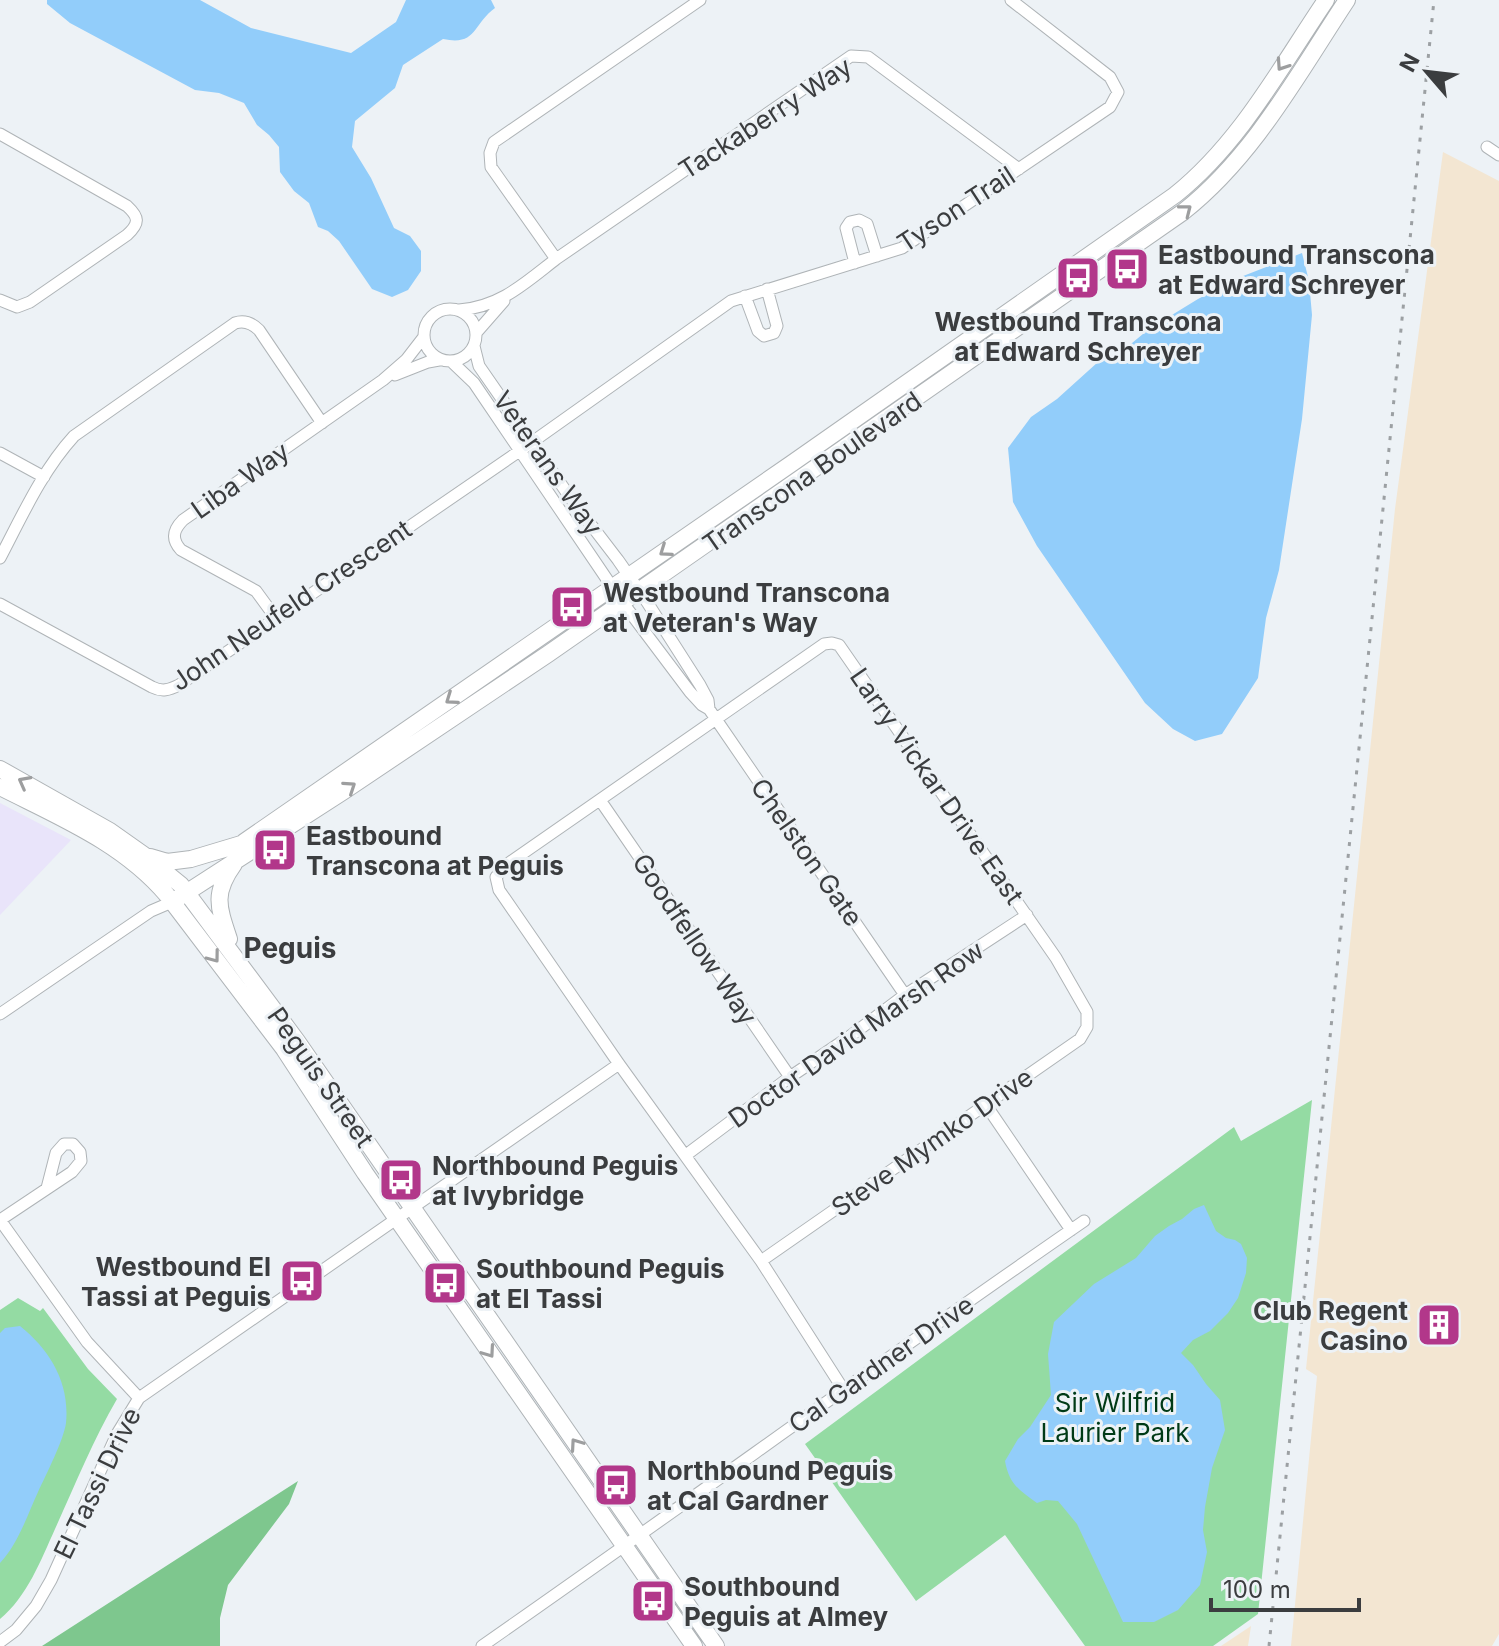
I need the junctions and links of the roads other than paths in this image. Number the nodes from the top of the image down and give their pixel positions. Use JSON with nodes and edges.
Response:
{"nodes":[{"id":1,"x":700,"y":0,"type":"edge"},
{"id":2,"x":1011,"y":0,"type":"edge"},
{"id":3,"x":1326,"y":0,"type":"edge"},
{"id":4,"x":1347,"y":0,"type":"edge"},
{"id":5,"x":0,"y":134,"type":"edge"},
{"id":6,"x":1487,"y":147,"type":"dead end"},
{"id":7,"x":1499,"y":155,"type":"edge"},
{"id":8,"x":1019,"y":169,"type":"junction"},
{"id":9,"x":877,"y":256,"type":"junction"},
{"id":10,"x":556,"y":259,"type":"junction"},
{"id":11,"x":855,"y":263,"type":"junction"},
{"id":12,"x":767,"y":289,"type":"junction"},
{"id":13,"x":509,"y":294,"type":"junction"},
{"id":14,"x":745,"y":296,"type":"junction"},
{"id":15,"x":0,"y":300,"type":"edge"},
{"id":16,"x":459,"y":310,"type":"junction"},
{"id":17,"x":476,"y":333,"type":"junction"},
{"id":18,"x":423,"y":338,"type":"junction"},
{"id":19,"x":474,"y":346,"type":"junction"},
{"id":20,"x":446,"y":361,"type":"junction"},
{"id":21,"x":383,"y":380,"type":"junction"},
{"id":22,"x":322,"y":423,"type":"junction"},
{"id":23,"x":532,"y":442,"type":"junction"},
{"id":24,"x":521,"y":450,"type":"junction"},
{"id":25,"x":0,"y":453,"type":"edge"},
{"id":26,"x":44,"y":477,"type":"junction"},
{"id":27,"x":0,"y":558,"type":"edge"},
{"id":28,"x":629,"y":576,"type":"junction"},
{"id":29,"x":612,"y":587,"type":"junction"},
{"id":30,"x":639,"y":591,"type":"junction"},
{"id":31,"x":623,"y":603,"type":"junction"},
{"id":32,"x":0,"y":604,"type":"edge"},
{"id":33,"x":275,"y":617,"type":"junction"},
{"id":34,"x":712,"y":714,"type":"junction"},
{"id":35,"x":0,"y":769,"type":"edge"},
{"id":36,"x":0,"y":787,"type":"edge"},
{"id":37,"x":600,"y":800,"type":"junction"},
{"id":38,"x":239,"y":851,"type":"junction"},
{"id":39,"x":144,"y":855,"type":"junction"},
{"id":40,"x":176,"y":893,"type":"junction"},
{"id":41,"x":1027,"y":915,"type":"junction"},
{"id":42,"x":233,"y":953,"type":"junction"},
{"id":43,"x":905,"y":995,"type":"junction"},
{"id":44,"x":1087,"y":1012,"type":"joint"},
{"id":45,"x":0,"y":1014,"type":"edge"},
{"id":46,"x":619,"y":1064,"type":"junction"},
{"id":47,"x":790,"y":1077,"type":"junction"},
{"id":48,"x":986,"y":1105,"type":"junction"},
{"id":49,"x":686,"y":1155,"type":"junction"},
{"id":50,"x":47,"y":1188,"type":"dead end"},
{"id":51,"x":413,"y":1207,"type":"junction"},
{"id":52,"x":397,"y":1219,"type":"junction"},
{"id":53,"x":0,"y":1220,"type":"edge"},
{"id":54,"x":1084,"y":1221,"type":"dead end"},
{"id":55,"x":1071,"y":1230,"type":"junction"},
{"id":56,"x":761,"y":1261,"type":"junction"},
{"id":57,"x":843,"y":1389,"type":"junction"},
{"id":58,"x":139,"y":1398,"type":"junction"},
{"id":59,"x":640,"y":1536,"type":"junction"},
{"id":60,"x":624,"y":1547,"type":"junction"},
{"id":61,"x":0,"y":1642,"type":"edge"},
{"id":62,"x":482,"y":1646,"type":"edge"},
{"id":63,"x":694,"y":1646,"type":"edge"},
{"id":64,"x":716,"y":1646,"type":"edge"}],
"edges":[{"from":1,"to":10,"type":"street"},
{"from":2,"to":8,"type":"street","name":"Tyson Trail"},
{"from":3,"to":28,"type":"street","name":"Transcona Boulevard","one_way":true},
{"from":30,"to":4,"type":"street","name":"Transcona Boulevard","one_way":true},
{"from":5,"to":15,"type":"street"},
{"from":6,"to":7,"type":"street"},
{"from":8,"to":9,"type":"street","name":"Tyson Trail"},
{"from":8,"to":10,"type":"street","name":"Tackaberry Way"},
{"from":9,"to":11,"type":"street","name":"Tyson Trail"},
{"from":9,"to":11,"type":"street"},
{"from":10,"to":13,"type":"street","name":"Tackaberry Way"},
{"from":11,"to":12,"type":"street","name":"Tyson Trail"},
{"from":12,"to":14,"type":"street","name":"Tyson Trail"},
{"from":12,"to":14,"type":"street"},
{"from":13,"to":16,"type":"street"},
{"from":13,"to":17,"type":"street"},
{"from":14,"to":23,"type":"street","name":"Tyson Trail"},
{"from":16,"to":17,"type":"street"},
{"from":16,"to":18,"type":"street"},
{"from":17,"to":19,"type":"street"},
{"from":18,"to":20,"type":"street"},
{"from":18,"to":21,"type":"street","name":"Liba Way"},
{"from":19,"to":20,"type":"street"},
{"from":19,"to":23,"type":"street","name":"Veterans Way"},
{"from":20,"to":21,"type":"street","name":"Liba Way"},
{"from":20,"to":24,"type":"street","name":"Veterans Way"},
{"from":21,"to":22,"type":"street","name":"Liba Way"},
{"from":22,"to":26,"type":"street"},
{"from":22,"to":33,"type":"street","name":"Liba Way"},
{"from":23,"to":24,"type":"street","name":"John Neufeld Crescent"},
{"from":23,"to":28,"type":"street","name":"Veterans Way"},
{"from":24,"to":29,"type":"street","name":"Veterans Way"},
{"from":24,"to":33,"type":"street","name":"John Neufeld Crescent"},
{"from":25,"to":26,"type":"street"},
{"from":26,"to":27,"type":"street"},
{"from":28,"to":29,"type":"street","name":"Transcona Boulevard"},
{"from":28,"to":30,"type":"street","name":"Chelston Gate"},
{"from":29,"to":31,"type":"street","name":"Chelston Gate"},
{"from":29,"to":38,"type":"street","name":"Transcona Boulevard","one_way":true},
{"from":30,"to":31,"type":"street","name":"Transcona Boulevard"},
{"from":30,"to":34,"type":"street","name":"Chelston Gate"},
{"from":31,"to":34,"type":"street","name":"Chelston Gate"},
{"from":38,"to":31,"type":"street","name":"Transcona Boulevard","one_way":true},
{"from":32,"to":33,"type":"street","name":"John Neufeld Crescent"},
{"from":34,"to":37,"type":"street"},
{"from":34,"to":41,"type":"street","name":"Larry Vickar Drive East"},
{"from":34,"to":43,"type":"street","name":"Chelston Gate"},
{"from":39,"to":35,"type":"street","name":"Peguis Street","one_way":true},
{"from":36,"to":40,"type":"street","name":"Peguis Street"},
{"from":37,"to":46,"type":"street"},
{"from":37,"to":47,"type":"street","name":"Goodfellow Way"},
{"from":38,"to":39,"type":"street"},
{"from":38,"to":40,"type":"street","name":"Transcona Boulevard"},
{"from":38,"to":42,"type":"street"},
{"from":39,"to":40,"type":"street","name":"Peguis Street"},
{"from":40,"to":42,"type":"street","name":"Peguis Street"},
{"from":40,"to":45,"type":"street"},
{"from":40,"to":52,"type":"street","name":"Peguis Street","one_way":true},
{"from":41,"to":43,"type":"street","name":"Doctor David Marsh Row"},
{"from":41,"to":44,"type":"street","name":"Larry Vickar Drive East"},
{"from":42,"to":51,"type":"street","name":"Peguis Street"},
{"from":43,"to":47,"type":"street","name":"Doctor David Marsh Row"},
{"from":44,"to":48,"type":"street","name":"Steve Mymko Drive"},
{"from":46,"to":49,"type":"street"},
{"from":46,"to":51,"type":"street","name":"El Tassi Drive"},
{"from":47,"to":49,"type":"street","name":"Doctor David Marsh Row"},
{"from":48,"to":55,"type":"street"},
{"from":48,"to":56,"type":"street","name":"Steve Mymko Drive"},
{"from":49,"to":56,"type":"street"},
{"from":50,"to":53,"type":"street"},
{"from":51,"to":52,"type":"street","name":"El Tassi Drive"},
{"from":59,"to":51,"type":"street","name":"Peguis Street","one_way":true},
{"from":52,"to":58,"type":"street","name":"El Tassi Drive"},
{"from":52,"to":60,"type":"street","name":"Peguis Street","one_way":true},
{"from":53,"to":58,"type":"street"},
{"from":54,"to":55,"type":"street","name":"Cal Gardner Drive"},
{"from":55,"to":57,"type":"street","name":"Cal Gardner Drive"},
{"from":56,"to":57,"type":"street"},
{"from":57,"to":59,"type":"street","name":"Cal Gardner Drive"},
{"from":58,"to":61,"type":"street","name":"El Tassi Drive"},
{"from":59,"to":60,"type":"street","name":"Cal Gardner Drive"},
{"from":59,"to":64,"type":"street","name":"Peguis Street"},
{"from":60,"to":62,"type":"street","name":"Cal Gardner Drive"},
{"from":60,"to":63,"type":"street","name":"Peguis Street"}]}
